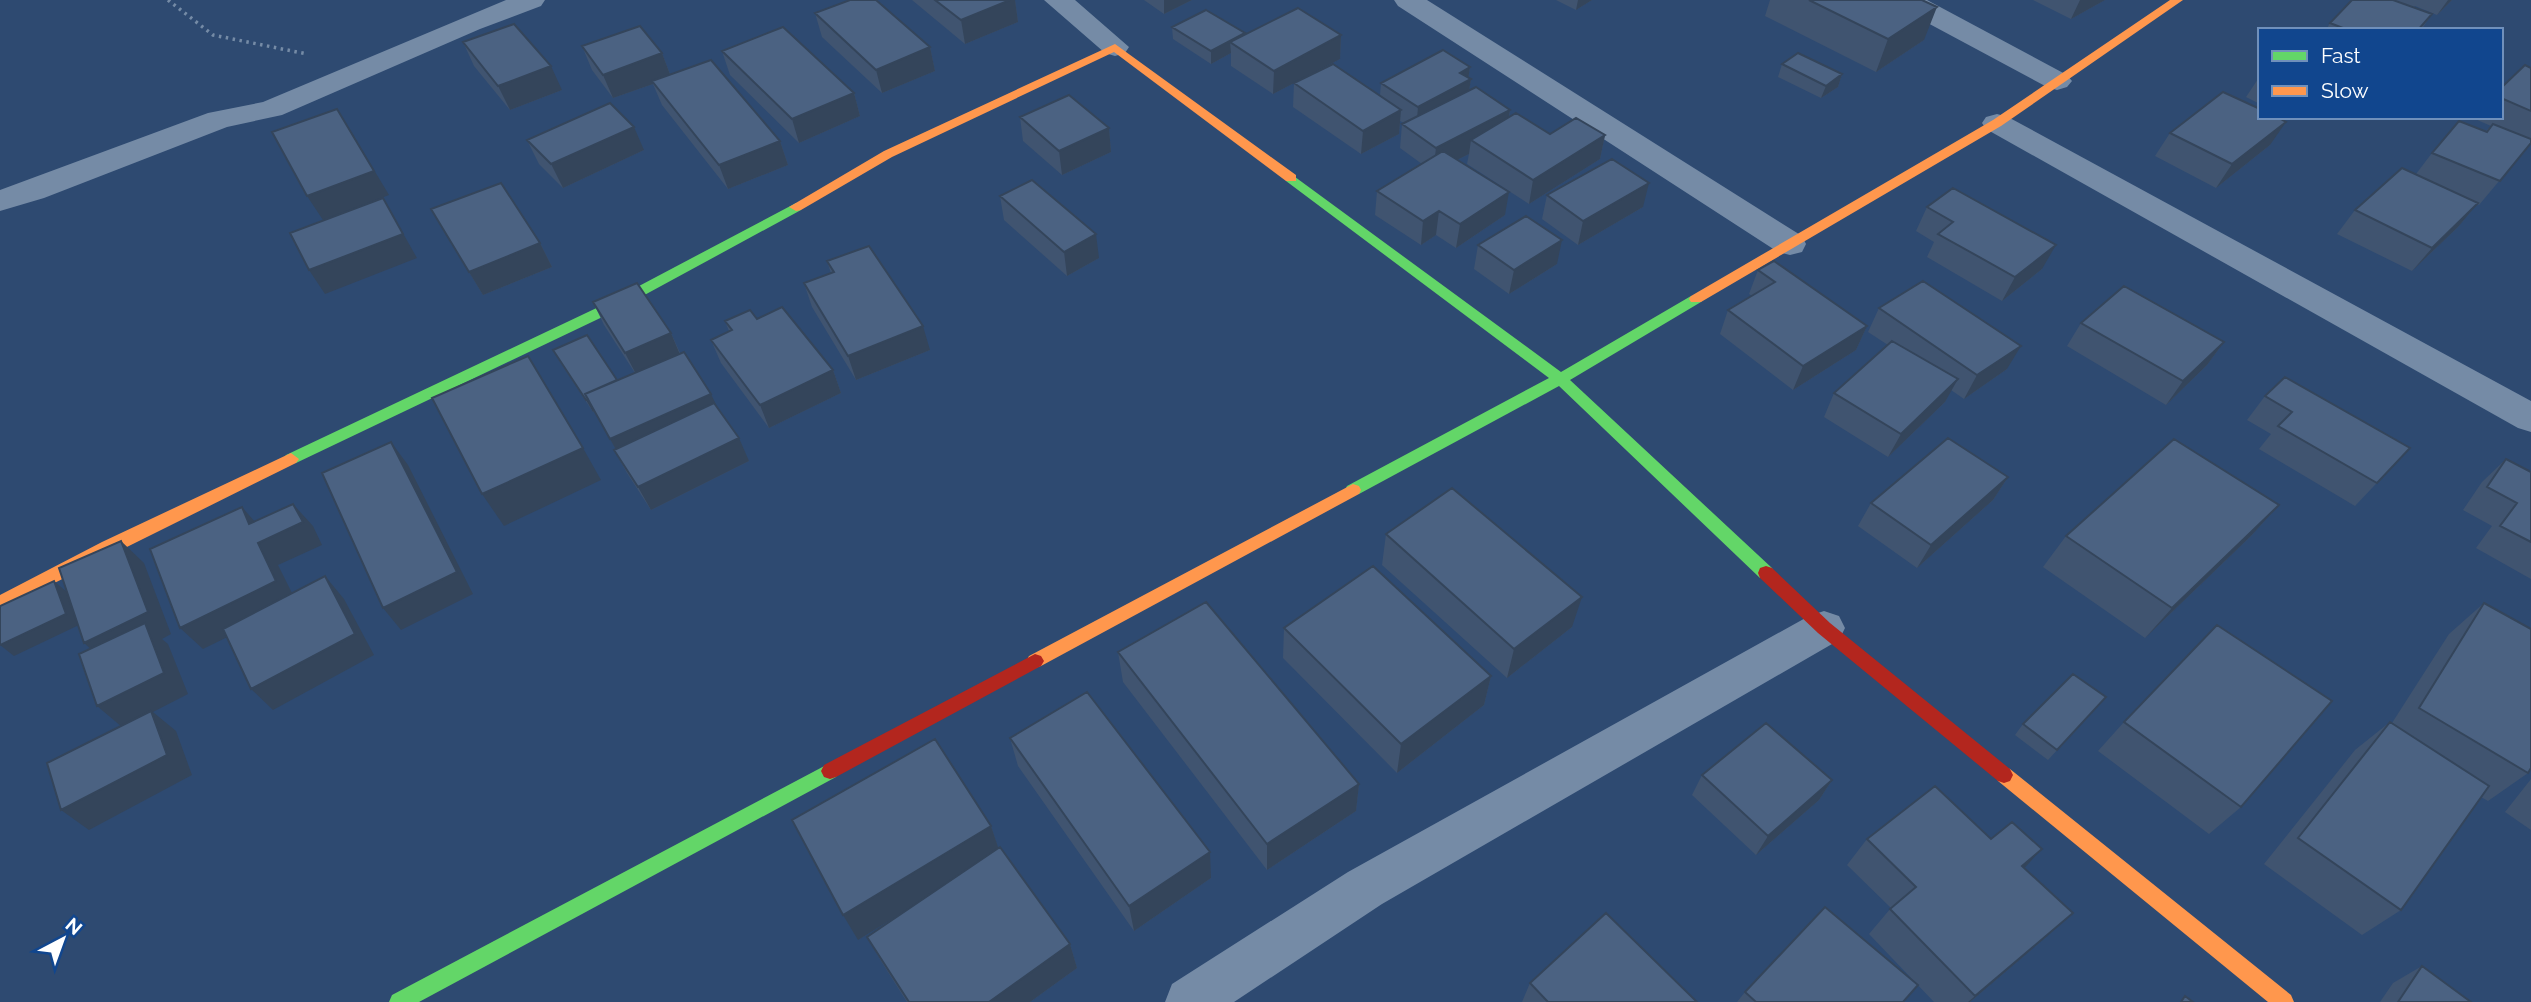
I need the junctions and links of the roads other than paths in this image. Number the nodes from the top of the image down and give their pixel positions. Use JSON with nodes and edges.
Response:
{"nodes":[{"id":1,"x":531,"y":0,"type":"edge"},
{"id":2,"x":1058,"y":0,"type":"edge"},
{"id":3,"x":1408,"y":0,"type":"edge"},
{"id":4,"x":1906,"y":0,"type":"edge"},
{"id":5,"x":2177,"y":0,"type":"edge"},
{"id":6,"x":1115,"y":47,"type":"junction"},
{"id":7,"x":2057,"y":81,"type":"junction"},
{"id":8,"x":1997,"y":123,"type":"junction"},
{"id":9,"x":0,"y":201,"type":"edge"},
{"id":10,"x":1790,"y":244,"type":"junction"},
{"id":11,"x":1560,"y":379,"type":"junction"},
{"id":12,"x":2526,"y":407,"type":"edge"},
{"id":13,"x":0,"y":604,"type":"edge"},
{"id":14,"x":1824,"y":628,"type":"junction"},
{"id":15,"x":400,"y":1002,"type":"edge"},
{"id":16,"x":1190,"y":1002,"type":"edge"},
{"id":17,"x":2284,"y":1002,"type":"edge"}],
"edges":[{"from":1,"to":9,"type":"street"},
{"from":2,"to":6,"type":"street"},
{"from":3,"to":10,"type":"street"},
{"from":4,"to":7,"type":"street"},
{"from":5,"to":7,"type":"street"},
{"from":6,"to":11,"type":"street"},
{"from":6,"to":13,"type":"street"},
{"from":7,"to":8,"type":"street"},
{"from":8,"to":10,"type":"street"},
{"from":8,"to":12,"type":"street"},
{"from":10,"to":11,"type":"street"},
{"from":11,"to":14,"type":"street"},
{"from":11,"to":15,"type":"street"},
{"from":14,"to":16,"type":"street"},
{"from":14,"to":17,"type":"street"}]}
